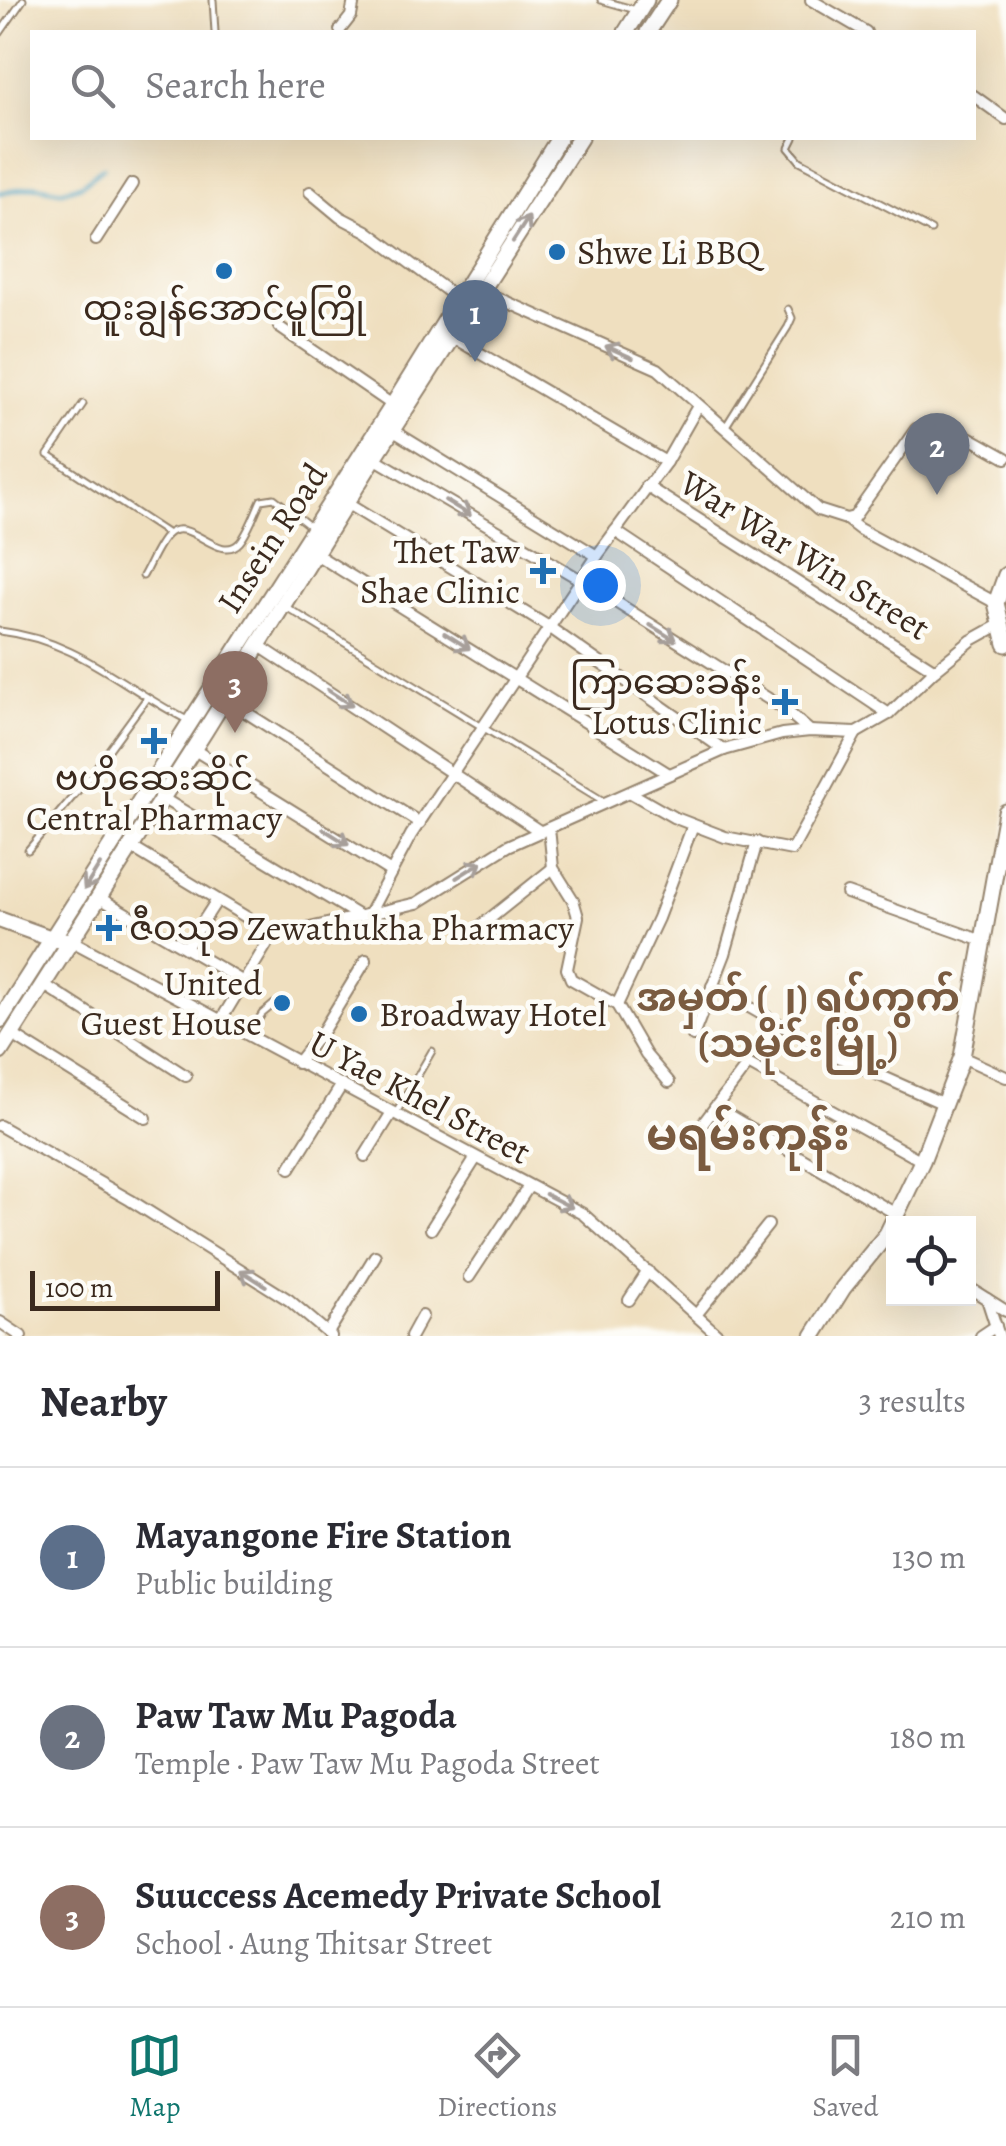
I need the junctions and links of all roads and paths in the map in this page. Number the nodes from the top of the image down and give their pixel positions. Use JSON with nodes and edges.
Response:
{"nodes":[{"id":1,"x":23,"y":0,"type":"edge"},
{"id":2,"x":214,"y":0,"type":"edge"},
{"id":3,"x":354,"y":0,"type":"edge"},
{"id":4,"x":600,"y":0,"type":"edge"},
{"id":5,"x":669,"y":0,"type":"edge"},
{"id":6,"x":810,"y":0,"type":"edge"},
{"id":7,"x":643,"y":6,"type":"edge"},
{"id":8,"x":656,"y":27,"type":"edge"},
{"id":9,"x":215,"y":30,"type":"edge"},
{"id":10,"x":340,"y":30,"type":"dead end"},
{"id":11,"x":627,"y":30,"type":"edge"},
{"id":12,"x":862,"y":30,"type":"edge"},
{"id":13,"x":0,"y":33,"type":"edge"},
{"id":14,"x":976,"y":97,"type":"edge"},
{"id":15,"x":1006,"y":118,"type":"edge"},
{"id":16,"x":558,"y":140,"type":"edge"},
{"id":17,"x":579,"y":140,"type":"edge"},
{"id":18,"x":793,"y":140,"type":"edge"},
{"id":19,"x":132,"y":184,"type":"dead end"},
{"id":20,"x":310,"y":192,"type":"dead end"},
{"id":21,"x":931,"y":230,"type":"dead end"},
{"id":22,"x":96,"y":240,"type":"dead end"},
{"id":23,"x":482,"y":290,"type":"junction"},
{"id":24,"x":457,"y":298,"type":"junction"},
{"id":25,"x":788,"y":309,"type":"dead end"},
{"id":26,"x":279,"y":327,"type":"dead end"},
{"id":27,"x":445,"y":333,"type":"junction"},
{"id":28,"x":84,"y":404,"type":"dead end"},
{"id":29,"x":698,"y":406,"type":"junction"},
{"id":30,"x":398,"y":409,"type":"junction"},
{"id":31,"x":725,"y":428,"type":"junction"},
{"id":32,"x":392,"y":430,"type":"junction"},
{"id":33,"x":374,"y":458,"type":"junction"},
{"id":34,"x":1006,"y":458,"type":"edge"},
{"id":35,"x":666,"y":462,"type":"junction"},
{"id":36,"x":646,"y":486,"type":"junction"},
{"id":37,"x":346,"y":503,"type":"junction"},
{"id":38,"x":850,"y":518,"type":"junction"},
{"id":39,"x":314,"y":529,"type":"junction"},
{"id":40,"x":615,"y":531,"type":"junction"},
{"id":41,"x":168,"y":534,"type":"junction"},
{"id":42,"x":314,"y":553,"type":"junction"},
{"id":43,"x":597,"y":556,"type":"junction"},
{"id":44,"x":1006,"y":574,"type":"edge"},
{"id":45,"x":143,"y":576,"type":"dead end"},
{"id":46,"x":581,"y":580,"type":"junction"},
{"id":47,"x":996,"y":603,"type":"junction"},
{"id":48,"x":283,"y":605,"type":"junction"},
{"id":49,"x":999,"y":625,"type":"junction"},
{"id":50,"x":548,"y":628,"type":"junction"},
{"id":51,"x":0,"y":631,"type":"edge"},
{"id":52,"x":1006,"y":644,"type":"edge"},
{"id":53,"x":258,"y":645,"type":"junction"},
{"id":54,"x":935,"y":670,"type":"junction"},
{"id":55,"x":515,"y":677,"type":"junction"},
{"id":56,"x":211,"y":688,"type":"junction"},
{"id":57,"x":225,"y":698,"type":"junction"},
{"id":58,"x":146,"y":699,"type":"junction"},
{"id":59,"x":889,"y":714,"type":"junction"},
{"id":60,"x":190,"y":721,"type":"junction"},
{"id":61,"x":484,"y":728,"type":"junction"},
{"id":62,"x":205,"y":731,"type":"junction"},
{"id":63,"x":810,"y":731,"type":"junction"},
{"id":64,"x":856,"y":733,"type":"junction"},
{"id":65,"x":193,"y":749,"type":"junction"},
{"id":66,"x":724,"y":750,"type":"junction"},
{"id":67,"x":454,"y":772,"type":"junction"},
{"id":68,"x":669,"y":774,"type":"junction"},
{"id":69,"x":631,"y":792,"type":"junction"},
{"id":70,"x":162,"y":798,"type":"junction"},
{"id":71,"x":606,"y":802,"type":"junction"},
{"id":72,"x":1006,"y":812,"type":"edge"},
{"id":73,"x":420,"y":822,"type":"junction"},
{"id":74,"x":693,"y":825,"type":"junction"},
{"id":75,"x":545,"y":830,"type":"junction"},
{"id":76,"x":757,"y":842,"type":"junction"},
{"id":77,"x":131,"y":846,"type":"junction"},
{"id":78,"x":28,"y":850,"type":"dead end"},
{"id":79,"x":1003,"y":852,"type":"edge"},
{"id":80,"x":552,"y":868,"type":"junction"},
{"id":81,"x":391,"y":872,"type":"junction"},
{"id":82,"x":847,"y":893,"type":"dead end"},
{"id":83,"x":98,"y":898,"type":"junction"},
{"id":84,"x":218,"y":900,"type":"junction"},
{"id":85,"x":364,"y":915,"type":"junction"},
{"id":86,"x":0,"y":920,"type":"edge"},
{"id":87,"x":478,"y":928,"type":"dead end"},
{"id":88,"x":271,"y":937,"type":"junction"},
{"id":89,"x":53,"y":939,"type":"junction"},
{"id":90,"x":72,"y":941,"type":"junction"},
{"id":91,"x":983,"y":941,"type":"junction"},
{"id":92,"x":186,"y":948,"type":"junction"},
{"id":93,"x":366,"y":960,"type":"dead end"},
{"id":94,"x":242,"y":981,"type":"junction"},
{"id":95,"x":43,"y":984,"type":"junction"},
{"id":96,"x":712,"y":986,"type":"junction"},
{"id":97,"x":274,"y":1004,"type":"dead end"},
{"id":98,"x":616,"y":1005,"type":"junction"},
{"id":99,"x":1,"y":1018,"type":"edge"},
{"id":100,"x":221,"y":1020,"type":"junction"},
{"id":101,"x":11,"y":1034,"type":"junction"},
{"id":102,"x":248,"y":1036,"type":"junction"},
{"id":103,"x":693,"y":1036,"type":"dead end"},
{"id":104,"x":432,"y":1051,"type":"dead end"},
{"id":105,"x":0,"y":1052,"type":"edge"},
{"id":106,"x":962,"y":1057,"type":"junction"},
{"id":107,"x":297,"y":1063,"type":"junction"},
{"id":108,"x":1004,"y":1072,"type":"edge"},
{"id":109,"x":186,"y":1076,"type":"dead end"},
{"id":110,"x":669,"y":1082,"type":"dead end"},
{"id":111,"x":341,"y":1086,"type":"junction"},
{"id":112,"x":944,"y":1104,"type":"junction"},
{"id":113,"x":715,"y":1107,"type":"junction"},
{"id":114,"x":393,"y":1114,"type":"junction"},
{"id":115,"x":146,"y":1118,"type":"dead end"},
{"id":116,"x":0,"y":1126,"type":"edge"},
{"id":117,"x":695,"y":1134,"type":"dead end"},
{"id":118,"x":364,"y":1156,"type":"dead end"},
{"id":119,"x":476,"y":1158,"type":"junction"},
{"id":120,"x":922,"y":1161,"type":"junction"},
{"id":121,"x":290,"y":1168,"type":"dead end"},
{"id":122,"x":529,"y":1186,"type":"junction"},
{"id":123,"x":896,"y":1214,"type":"joint"},
{"id":124,"x":768,"y":1225,"type":"dead end"},
{"id":125,"x":432,"y":1229,"type":"dead end"},
{"id":126,"x":886,"y":1240,"type":"edge"},
{"id":127,"x":375,"y":1256,"type":"dead end"},
{"id":128,"x":648,"y":1271,"type":"junction"},
{"id":129,"x":470,"y":1277,"type":"dead end"},
{"id":130,"x":976,"y":1291,"type":"edge"},
{"id":131,"x":987,"y":1298,"type":"junction"},
{"id":132,"x":630,"y":1300,"type":"dead end"},
{"id":133,"x":1006,"y":1311,"type":"edge"},
{"id":134,"x":696,"y":1315,"type":"junction"},
{"id":135,"x":422,"y":1316,"type":"dead end"},
{"id":136,"x":0,"y":1322,"type":"edge"},
{"id":137,"x":997,"y":1331,"type":"edge"},
{"id":138,"x":329,"y":1335,"type":"edge"},
{"id":139,"x":21,"y":1336,"type":"edge"},
{"id":140,"x":411,"y":1336,"type":"edge"},
{"id":141,"x":719,"y":1336,"type":"edge"},
{"id":142,"x":812,"y":1336,"type":"edge"},
{"id":143,"x":981,"y":1336,"type":"edge"}],
"edges":[{"from":1,"to":13,"type":"lane"},
{"from":2,"to":9,"type":"lane"},
{"from":3,"to":10,"type":"street"},
{"from":4,"to":7,"type":"lane"},
{"from":5,"to":8,"type":"main road"},
{"from":6,"to":12,"type":"street"},
{"from":7,"to":11,"type":"main road"},
{"from":14,"to":15,"type":"street"},
{"from":16,"to":24,"type":"main road"},
{"from":23,"to":17,"type":"main road","one_way":true},
{"from":18,"to":21,"type":"lane"},
{"from":19,"to":22,"type":"street"},
{"from":20,"to":24,"type":"street"},
{"from":23,"to":27,"type":"main road"},
{"from":29,"to":23,"type":"street","one_way":true},
{"from":24,"to":27,"type":"main road"},
{"from":25,"to":31,"type":"lane"},
{"from":26,"to":30,"type":"street"},
{"from":27,"to":30,"type":"main road"},
{"from":27,"to":35,"type":"street"},
{"from":28,"to":41,"type":"lane"},
{"from":29,"to":31,"type":"street"},
{"from":29,"to":35,"type":"street"},
{"from":30,"to":32,"type":"main road","name":"Insein Road"},
{"from":30,"to":39,"type":"main road","name":"Insein Road"},
{"from":31,"to":38,"type":"street"},
{"from":32,"to":33,"type":"main road","name":"Insein Road"},
{"from":32,"to":43,"type":"street"},
{"from":33,"to":37,"type":"main road","name":"Insein Road"},
{"from":33,"to":46,"type":"street","one_way":true},
{"from":34,"to":38,"type":"street"},
{"from":35,"to":36,"type":"street"},
{"from":36,"to":40,"type":"street"},
{"from":36,"to":54,"type":"street","name":"War War Win Street"},
{"from":37,"to":42,"type":"main road","name":"Insein Road"},
{"from":37,"to":50,"type":"street"},
{"from":38,"to":47,"type":"street"},
{"from":39,"to":41,"type":"lane"},
{"from":39,"to":56,"type":"main road","name":"Insein Road"},
{"from":40,"to":43,"type":"street"},
{"from":40,"to":59,"type":"street"},
{"from":41,"to":45,"type":"lane"},
{"from":42,"to":48,"type":"main road","name":"Insein Road"},
{"from":42,"to":55,"type":"street","one_way":true},
{"from":43,"to":46,"type":"street"},
{"from":44,"to":47,"type":"main road"},
{"from":46,"to":50,"type":"street"},
{"from":46,"to":63,"type":"street","one_way":true},
{"from":47,"to":49,"type":"main road"},
{"from":48,"to":53,"type":"main road","name":"Insein Road"},
{"from":48,"to":61,"type":"lane"},
{"from":49,"to":52,"type":"main road"},
{"from":49,"to":54,"type":"street"},
{"from":50,"to":55,"type":"street"},
{"from":50,"to":66,"type":"street"},
{"from":51,"to":58,"type":"lane"},
{"from":53,"to":57,"type":"main road","name":"Insein Road"},
{"from":53,"to":67,"type":"street","one_way":true},
{"from":54,"to":59,"type":"street"},
{"from":55,"to":61,"type":"street"},
{"from":55,"to":68,"type":"street"},
{"from":56,"to":57,"type":"street"},
{"from":56,"to":60,"type":"main road","name":"Insein Road"},
{"from":57,"to":62,"type":"main road","name":"Insein Road"},
{"from":57,"to":73,"type":"street"},
{"from":58,"to":60,"type":"lane"},
{"from":58,"to":78,"type":"lane"},
{"from":59,"to":64,"type":"street"},
{"from":60,"to":62,"type":"lane"},
{"from":60,"to":89,"type":"main road","name":"Insein Road","one_way":true},
{"from":61,"to":67,"type":"street"},
{"from":61,"to":71,"type":"lane"},
{"from":62,"to":65,"type":"main road","name":"Insein Road"},
{"from":63,"to":64,"type":"street"},
{"from":63,"to":66,"type":"street"},
{"from":64,"to":76,"type":"street"},
{"from":65,"to":70,"type":"main road","name":"Insein Road"},
{"from":65,"to":81,"type":"street","one_way":true},
{"from":66,"to":68,"type":"street"},
{"from":67,"to":73,"type":"street"},
{"from":67,"to":75,"type":"street"},
{"from":68,"to":69,"type":"street"},
{"from":69,"to":71,"type":"street"},
{"from":69,"to":74,"type":"street"},
{"from":70,"to":77,"type":"main road","name":"Insein Road"},
{"from":70,"to":85,"type":"street"},
{"from":71,"to":75,"type":"street"},
{"from":72,"to":79,"type":"main road"},
{"from":73,"to":81,"type":"street"},
{"from":74,"to":76,"type":"street"},
{"from":74,"to":98,"type":"street"},
{"from":75,"to":80,"type":"street"},
{"from":85,"to":75,"type":"street","one_way":true},
{"from":76,"to":96,"type":"street"},
{"from":77,"to":83,"type":"main road","name":"Insein Road"},
{"from":77,"to":84,"type":"street"},
{"from":79,"to":91,"type":"main road"},
{"from":80,"to":87,"type":"street"},
{"from":80,"to":98,"type":"street"},
{"from":81,"to":85,"type":"street"},
{"from":82,"to":91,"type":"street"},
{"from":83,"to":90,"type":"main road","name":"Insein Road"},
{"from":83,"to":92,"type":"street"},
{"from":84,"to":88,"type":"street"},
{"from":84,"to":92,"type":"street"},
{"from":85,"to":88,"type":"street"},
{"from":86,"to":89,"type":"main road"},
{"from":88,"to":94,"type":"street"},
{"from":89,"to":90,"type":"main road"},
{"from":89,"to":99,"type":"main road","name":"Insein Road"},
{"from":90,"to":95,"type":"main road","name":"Insein Road"},
{"from":90,"to":100,"type":"street","name":"U Yae Khel Street"},
{"from":91,"to":106,"type":"main road"},
{"from":92,"to":94,"type":"street"},
{"from":93,"to":107,"type":"street"},
{"from":94,"to":100,"type":"street"},
{"from":95,"to":101,"type":"main road","name":"Insein Road"},
{"from":95,"to":109,"type":"street"},
{"from":96,"to":103,"type":"street"},
{"from":96,"to":112,"type":"street"},
{"from":97,"to":102,"type":"lane"},
{"from":98,"to":110,"type":"street"},
{"from":100,"to":102,"type":"street","name":"U Yae Khel Street"},
{"from":101,"to":105,"type":"main road","name":"Insein Road"},
{"from":101,"to":115,"type":"street"},
{"from":102,"to":107,"type":"street","name":"U Yae Khel Street"},
{"from":104,"to":114,"type":"lane"},
{"from":106,"to":108,"type":"street"},
{"from":106,"to":112,"type":"main road"},
{"from":107,"to":111,"type":"street","name":"U Yae Khel Street"},
{"from":111,"to":114,"type":"street","name":"U Yae Khel Street"},
{"from":111,"to":121,"type":"street"},
{"from":112,"to":120,"type":"main road"},
{"from":113,"to":117,"type":"street"},
{"from":113,"to":120,"type":"street"},
{"from":113,"to":123,"type":"street"},
{"from":114,"to":118,"type":"street"},
{"from":114,"to":119,"type":"street","name":"U Yae Khel Street"},
{"from":138,"to":116,"type":"street","one_way":true},
{"from":119,"to":122,"type":"street","name":"U Yae Khel Street"},
{"from":119,"to":125,"type":"street"},
{"from":120,"to":123,"type":"main road"},
{"from":122,"to":128,"type":"street","name":"U Yae Khel Street","one_way":true},
{"from":122,"to":129,"type":"street"},
{"from":124,"to":134,"type":"street"},
{"from":126,"to":142,"type":"main road"},
{"from":127,"to":138,"type":"street"},
{"from":128,"to":132,"type":"street"},
{"from":128,"to":134,"type":"street","name":"U Yae Khel Street"},
{"from":130,"to":131,"type":"street"},
{"from":131,"to":133,"type":"street"},
{"from":131,"to":137,"type":"street"},
{"from":134,"to":141,"type":"street","name":"U Yae Khel Street"},
{"from":135,"to":140,"type":"street"},
{"from":136,"to":139,"type":"street"},
{"from":137,"to":143,"type":"street"}]}
